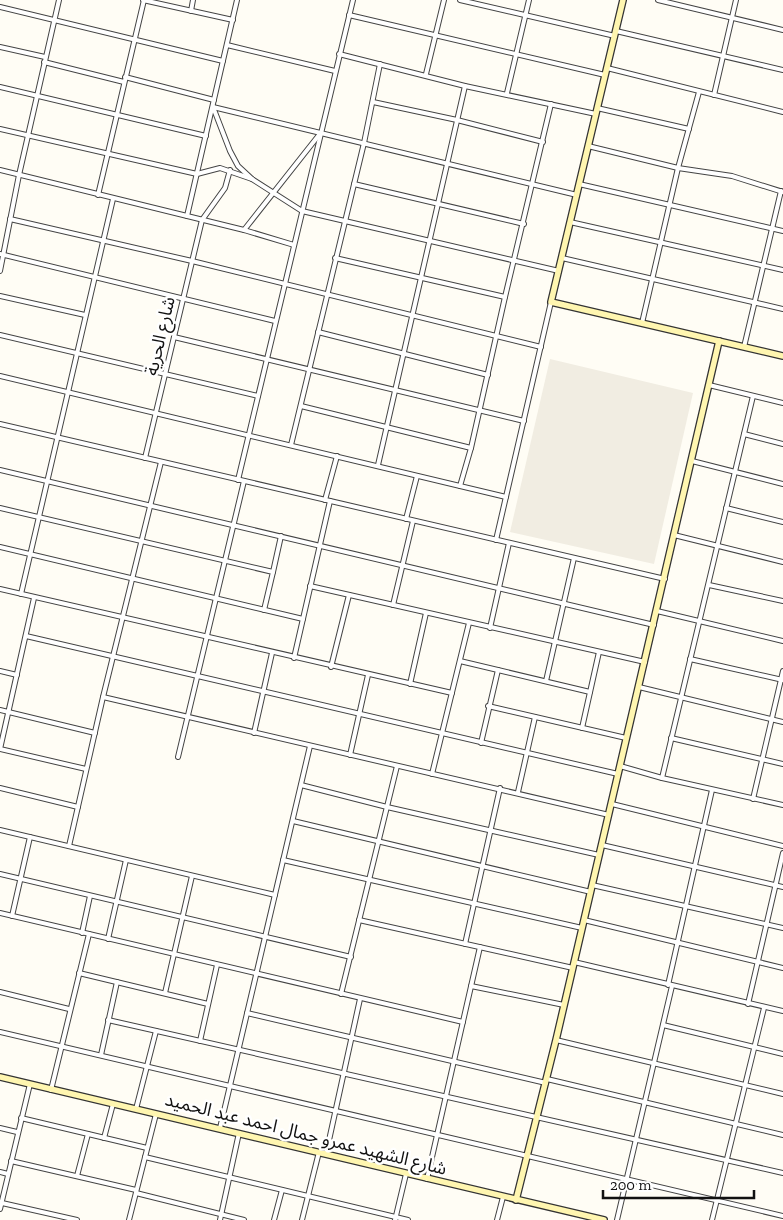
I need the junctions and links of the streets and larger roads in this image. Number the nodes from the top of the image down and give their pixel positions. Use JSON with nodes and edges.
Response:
{"nodes":[{"id":1,"x":59,"y":0,"type":"edge"},
{"id":2,"x":143,"y":0,"type":"edge"},
{"id":3,"x":192,"y":0,"type":"edge"},
{"id":4,"x":237,"y":0,"type":"edge"},
{"id":5,"x":353,"y":0,"type":"edge"},
{"id":6,"x":444,"y":0,"type":"edge"},
{"id":7,"x":460,"y":0,"type":"edge"},
{"id":8,"x":529,"y":0,"type":"edge"},
{"id":9,"x":623,"y":0,"type":"edge"},
{"id":10,"x":658,"y":0,"type":"edge"},
{"id":11,"x":736,"y":0,"type":"edge"},
{"id":12,"x":0,"y":7,"type":"edge"},
{"id":13,"x":190,"y":10,"type":"junction"},
{"id":14,"x":349,"y":15,"type":"junction"},
{"id":15,"x":526,"y":16,"type":"junction"},
{"id":16,"x":732,"y":18,"type":"junction"},
{"id":17,"x":53,"y":20,"type":"junction"},
{"id":18,"x":232,"y":20,"type":"junction"},
{"id":19,"x":783,"y":30,"type":"edge"},
{"id":20,"x":615,"y":34,"type":"junction"},
{"id":21,"x":435,"y":37,"type":"junction"},
{"id":22,"x":134,"y":39,"type":"junction"},
{"id":23,"x":227,"y":45,"type":"junction"},
{"id":24,"x":0,"y":46,"type":"edge"},
{"id":25,"x":339,"y":54,"type":"junction"},
{"id":26,"x":516,"y":55,"type":"junction"},
{"id":27,"x":724,"y":56,"type":"junction"},
{"id":28,"x":44,"y":59,"type":"junction"},
{"id":29,"x":223,"y":61,"type":"junction"},
{"id":30,"x":380,"y":64,"type":"junction"},
{"id":31,"x":783,"y":70,"type":"edge"},
{"id":32,"x":335,"y":71,"type":"junction"},
{"id":33,"x":606,"y":72,"type":"junction"},
{"id":34,"x":426,"y":74,"type":"junction"},
{"id":35,"x":126,"y":77,"type":"junction"},
{"id":36,"x":124,"y":82,"type":"junction"},
{"id":37,"x":465,"y":86,"type":"junction"},
{"id":38,"x":0,"y":87,"type":"edge"},
{"id":39,"x":699,"y":92,"type":"junction"},
{"id":40,"x":507,"y":94,"type":"junction"},
{"id":41,"x":37,"y":95,"type":"junction"},
{"id":42,"x":714,"y":95,"type":"junction"},
{"id":43,"x":214,"y":100,"type":"junction"},
{"id":44,"x":373,"y":102,"type":"junction"},
{"id":45,"x":551,"y":104,"type":"junction"},
{"id":46,"x":212,"y":107,"type":"junction"},
{"id":47,"x":597,"y":111,"type":"junction"},
{"id":48,"x":783,"y":112,"type":"edge"},
{"id":49,"x":116,"y":116,"type":"junction"},
{"id":50,"x":457,"y":120,"type":"junction"},
{"id":51,"x":0,"y":129,"type":"edge"},
{"id":52,"x":689,"y":129,"type":"junction"},
{"id":53,"x":320,"y":134,"type":"junction"},
{"id":54,"x":28,"y":136,"type":"junction"},
{"id":55,"x":206,"y":136,"type":"junction"},
{"id":56,"x":543,"y":142,"type":"junction"},
{"id":57,"x":364,"y":143,"type":"junction"},
{"id":58,"x":588,"y":146,"type":"junction"},
{"id":59,"x":108,"y":154,"type":"junction"},
{"id":60,"x":448,"y":163,"type":"junction"},
{"id":61,"x":678,"y":168,"type":"junction"},
{"id":62,"x":0,"y":170,"type":"edge"},
{"id":63,"x":230,"y":170,"type":"junction"},
{"id":64,"x":197,"y":174,"type":"junction"},
{"id":65,"x":19,"y":175,"type":"junction"},
{"id":66,"x":252,"y":179,"type":"junction"},
{"id":67,"x":354,"y":184,"type":"junction"},
{"id":68,"x":533,"y":184,"type":"junction"},
{"id":69,"x":579,"y":184,"type":"junction"},
{"id":70,"x":782,"y":191,"type":"edge"},
{"id":71,"x":273,"y":192,"type":"junction"},
{"id":72,"x":98,"y":195,"type":"junction"},
{"id":73,"x":577,"y":195,"type":"junction"},
{"id":74,"x":113,"y":199,"type":"junction"},
{"id":75,"x":439,"y":204,"type":"junction"},
{"id":76,"x":670,"y":205,"type":"junction"},
{"id":77,"x":302,"y":211,"type":"junction"},
{"id":78,"x":187,"y":216,"type":"junction"},
{"id":79,"x":10,"y":218,"type":"junction"},
{"id":80,"x":202,"y":220,"type":"junction"},
{"id":81,"x":344,"y":220,"type":"junction"},
{"id":82,"x":570,"y":222,"type":"junction"},
{"id":83,"x":524,"y":224,"type":"junction"},
{"id":84,"x":773,"y":228,"type":"junction"},
{"id":85,"x":244,"y":230,"type":"junction"},
{"id":86,"x":783,"y":231,"type":"edge"},
{"id":87,"x":103,"y":240,"type":"junction"},
{"id":88,"x":430,"y":240,"type":"junction"},
{"id":89,"x":661,"y":243,"type":"junction"},
{"id":90,"x":294,"y":245,"type":"junction"},
{"id":91,"x":2,"y":255,"type":"edge"},
{"id":92,"x":335,"y":258,"type":"junction"},
{"id":93,"x":562,"y":258,"type":"junction"},
{"id":94,"x":192,"y":261,"type":"junction"},
{"id":95,"x":514,"y":261,"type":"junction"},
{"id":96,"x":764,"y":266,"type":"junction"},
{"id":97,"x":783,"y":270,"type":"edge"},
{"id":98,"x":0,"y":271,"type":"edge"},
{"id":99,"x":558,"y":271,"type":"junction"},
{"id":100,"x":94,"y":277,"type":"junction"},
{"id":101,"x":652,"y":277,"type":"junction"},
{"id":102,"x":421,"y":278,"type":"junction"},
{"id":103,"x":284,"y":285,"type":"junction"},
{"id":104,"x":327,"y":295,"type":"junction"},
{"id":105,"x":0,"y":296,"type":"edge"},
{"id":106,"x":505,"y":297,"type":"junction"},
{"id":107,"x":182,"y":299,"type":"junction"},
{"id":108,"x":551,"y":302,"type":"junction"},
{"id":109,"x":755,"y":302,"type":"junction"},
{"id":110,"x":783,"y":310,"type":"edge"},
{"id":111,"x":85,"y":315,"type":"junction"},
{"id":112,"x":413,"y":315,"type":"junction"},
{"id":113,"x":275,"y":321,"type":"junction"},
{"id":114,"x":642,"y":323,"type":"junction"},
{"id":115,"x":318,"y":332,"type":"junction"},
{"id":116,"x":0,"y":335,"type":"edge"},
{"id":117,"x":174,"y":337,"type":"junction"},
{"id":118,"x":497,"y":337,"type":"junction"},
{"id":119,"x":718,"y":341,"type":"junction"},
{"id":120,"x":541,"y":347,"type":"junction"},
{"id":121,"x":744,"y":347,"type":"junction"},
{"id":122,"x":404,"y":352,"type":"junction"},
{"id":123,"x":76,"y":354,"type":"junction"},
{"id":124,"x":783,"y":356,"type":"edge"},
{"id":125,"x":266,"y":360,"type":"junction"},
{"id":126,"x":310,"y":370,"type":"junction"},
{"id":127,"x":165,"y":375,"type":"junction"},
{"id":128,"x":488,"y":375,"type":"junction"},
{"id":129,"x":0,"y":376,"type":"edge"},
{"id":130,"x":709,"y":385,"type":"junction"},
{"id":131,"x":395,"y":389,"type":"junction"},
{"id":132,"x":68,"y":392,"type":"junction"},
{"id":133,"x":258,"y":396,"type":"junction"},
{"id":134,"x":753,"y":396,"type":"junction"},
{"id":135,"x":783,"y":403,"type":"edge"},
{"id":136,"x":301,"y":406,"type":"junction"},
{"id":137,"x":480,"y":410,"type":"junction"},
{"id":138,"x":157,"y":413,"type":"junction"},
{"id":139,"x":524,"y":422,"type":"junction"},
{"id":140,"x":0,"y":424,"type":"edge"},
{"id":141,"x":387,"y":426,"type":"junction"},
{"id":142,"x":744,"y":434,"type":"junction"},
{"id":143,"x":249,"y":435,"type":"junction"},
{"id":144,"x":56,"y":438,"type":"junction"},
{"id":145,"x":783,"y":444,"type":"edge"},
{"id":146,"x":291,"y":445,"type":"junction"},
{"id":147,"x":471,"y":448,"type":"junction"},
{"id":148,"x":337,"y":456,"type":"junction"},
{"id":149,"x":146,"y":458,"type":"junction"},
{"id":150,"x":692,"y":461,"type":"junction"},
{"id":151,"x":161,"y":462,"type":"junction"},
{"id":152,"x":378,"y":465,"type":"junction"},
{"id":153,"x":0,"y":470,"type":"edge"},
{"id":154,"x":735,"y":472,"type":"junction"},
{"id":155,"x":417,"y":476,"type":"junction"},
{"id":156,"x":238,"y":480,"type":"junction"},
{"id":157,"x":48,"y":481,"type":"junction"},
{"id":158,"x":244,"y":481,"type":"junction"},
{"id":159,"x":783,"y":484,"type":"edge"},
{"id":160,"x":460,"y":486,"type":"junction"},
{"id":161,"x":506,"y":497,"type":"junction"},
{"id":162,"x":325,"y":500,"type":"junction"},
{"id":163,"x":330,"y":501,"type":"junction"},
{"id":164,"x":150,"y":504,"type":"junction"},
{"id":165,"x":0,"y":508,"type":"edge"},
{"id":166,"x":726,"y":508,"type":"junction"},
{"id":167,"x":39,"y":516,"type":"junction"},
{"id":168,"x":406,"y":519,"type":"junction"},
{"id":169,"x":413,"y":521,"type":"junction"},
{"id":170,"x":783,"y":522,"type":"edge"},
{"id":171,"x":234,"y":525,"type":"junction"},
{"id":172,"x":674,"y":535,"type":"junction"},
{"id":173,"x":281,"y":536,"type":"junction"},
{"id":174,"x":141,"y":540,"type":"junction"},
{"id":175,"x":496,"y":540,"type":"junction"},
{"id":176,"x":509,"y":543,"type":"junction"},
{"id":177,"x":320,"y":546,"type":"junction"},
{"id":178,"x":717,"y":546,"type":"junction"},
{"id":179,"x":0,"y":547,"type":"edge"},
{"id":180,"x":29,"y":554,"type":"junction"},
{"id":181,"x":574,"y":558,"type":"junction"},
{"id":182,"x":225,"y":559,"type":"junction"},
{"id":183,"x":783,"y":562,"type":"edge"},
{"id":184,"x":402,"y":565,"type":"junction"},
{"id":185,"x":273,"y":572,"type":"junction"},
{"id":186,"x":132,"y":578,"type":"junction"},
{"id":187,"x":665,"y":578,"type":"junction"},
{"id":188,"x":709,"y":585,"type":"junction"},
{"id":189,"x":310,"y":586,"type":"junction"},
{"id":190,"x":499,"y":587,"type":"junction"},
{"id":191,"x":0,"y":590,"type":"edge"},
{"id":192,"x":21,"y":594,"type":"junction"},
{"id":193,"x":348,"y":595,"type":"junction"},
{"id":194,"x":34,"y":598,"type":"junction"},
{"id":195,"x":216,"y":598,"type":"junction"},
{"id":196,"x":783,"y":601,"type":"edge"},
{"id":197,"x":565,"y":604,"type":"junction"},
{"id":198,"x":393,"y":605,"type":"junction"},
{"id":199,"x":264,"y":610,"type":"junction"},
{"id":200,"x":657,"y":611,"type":"junction"},
{"id":201,"x":426,"y":613,"type":"junction"},
{"id":202,"x":122,"y":618,"type":"junction"},
{"id":203,"x":302,"y":619,"type":"junction"},
{"id":204,"x":699,"y":621,"type":"junction"},
{"id":205,"x":469,"y":623,"type":"junction"},
{"id":206,"x":654,"y":624,"type":"junction"},
{"id":207,"x":490,"y":628,"type":"junction"},
{"id":208,"x":26,"y":636,"type":"junction"},
{"id":209,"x":206,"y":638,"type":"junction"},
{"id":210,"x":555,"y":641,"type":"junction"},
{"id":211,"x":783,"y":641,"type":"edge"},
{"id":212,"x":599,"y":652,"type":"junction"},
{"id":213,"x":272,"y":653,"type":"junction"},
{"id":214,"x":113,"y":656,"type":"junction"},
{"id":215,"x":294,"y":658,"type":"junction"},
{"id":216,"x":690,"y":659,"type":"junction"},
{"id":217,"x":460,"y":661,"type":"junction"},
{"id":218,"x":644,"y":662,"type":"junction"},
{"id":219,"x":331,"y":667,"type":"junction"},
{"id":220,"x":498,"y":670,"type":"junction"},
{"id":221,"x":0,"y":671,"type":"edge"},
{"id":222,"x":783,"y":671,"type":"edge"},
{"id":223,"x":17,"y":675,"type":"junction"},
{"id":224,"x":368,"y":675,"type":"junction"},
{"id":225,"x":197,"y":676,"type":"junction"},
{"id":226,"x":782,"y":680,"type":"edge"},
{"id":227,"x":546,"y":681,"type":"junction"},
{"id":228,"x":410,"y":684,"type":"junction"},
{"id":229,"x":639,"y":688,"type":"junction"},
{"id":230,"x":263,"y":692,"type":"junction"},
{"id":231,"x":590,"y":692,"type":"junction"},
{"id":232,"x":452,"y":693,"type":"junction"},
{"id":233,"x":103,"y":697,"type":"junction"},
{"id":234,"x":681,"y":698,"type":"junction"},
{"id":235,"x":488,"y":706,"type":"junction"},
{"id":236,"x":0,"y":710,"type":"edge"},
{"id":237,"x":8,"y":712,"type":"junction"},
{"id":238,"x":359,"y":714,"type":"junction"},
{"id":239,"x":188,"y":717,"type":"junction"},
{"id":240,"x":535,"y":717,"type":"junction"},
{"id":241,"x":772,"y":719,"type":"junction"},
{"id":242,"x":783,"y":722,"type":"edge"},
{"id":243,"x":582,"y":728,"type":"junction"},
{"id":244,"x":254,"y":732,"type":"junction"},
{"id":245,"x":94,"y":733,"type":"junction"},
{"id":246,"x":442,"y":734,"type":"junction"},
{"id":247,"x":626,"y":738,"type":"junction"},
{"id":248,"x":671,"y":738,"type":"junction"},
{"id":249,"x":481,"y":743,"type":"junction"},
{"id":250,"x":310,"y":746,"type":"junction"},
{"id":251,"x":0,"y":749,"type":"edge"},
{"id":252,"x":527,"y":754,"type":"junction"},
{"id":253,"x":350,"y":755,"type":"junction"},
{"id":254,"x":178,"y":757,"type":"dead end"},
{"id":255,"x":762,"y":759,"type":"junction"},
{"id":256,"x":783,"y":764,"type":"edge"},
{"id":257,"x":397,"y":766,"type":"junction"},
{"id":258,"x":620,"y":766,"type":"junction"},
{"id":259,"x":86,"y":769,"type":"junction"},
{"id":260,"x":432,"y":774,"type":"junction"},
{"id":261,"x":618,"y":774,"type":"junction"},
{"id":262,"x":662,"y":778,"type":"junction"},
{"id":263,"x":301,"y":784,"type":"junction"},
{"id":264,"x":0,"y":788,"type":"edge"},
{"id":265,"x":500,"y":788,"type":"junction"},
{"id":266,"x":712,"y":790,"type":"junction"},
{"id":267,"x":518,"y":792,"type":"junction"},
{"id":268,"x":752,"y":799,"type":"junction"},
{"id":269,"x":612,"y":804,"type":"junction"},
{"id":270,"x":783,"y":805,"type":"edge"},
{"id":271,"x":78,"y":807,"type":"junction"},
{"id":272,"x":387,"y":807,"type":"junction"},
{"id":273,"x":609,"y":815,"type":"junction"},
{"id":274,"x":293,"y":820,"type":"junction"},
{"id":275,"x":704,"y":827,"type":"junction"},
{"id":276,"x":491,"y":829,"type":"junction"},
{"id":277,"x":0,"y":830,"type":"edge"},
{"id":278,"x":30,"y":837,"type":"junction"},
{"id":279,"x":378,"y":843,"type":"junction"},
{"id":280,"x":69,"y":846,"type":"junction"},
{"id":281,"x":602,"y":846,"type":"junction"},
{"id":282,"x":783,"y":846,"type":"edge"},
{"id":283,"x":783,"y":853,"type":"edge"},
{"id":284,"x":599,"y":855,"type":"junction"},
{"id":285,"x":126,"y":860,"type":"junction"},
{"id":286,"x":283,"y":860,"type":"junction"},
{"id":287,"x":482,"y":867,"type":"junction"},
{"id":288,"x":695,"y":867,"type":"junction"},
{"id":289,"x":0,"y":874,"type":"edge"},
{"id":290,"x":192,"y":876,"type":"junction"},
{"id":291,"x":20,"y":879,"type":"junction"},
{"id":292,"x":369,"y":880,"type":"junction"},
{"id":293,"x":775,"y":886,"type":"junction"},
{"id":294,"x":783,"y":887,"type":"edge"},
{"id":295,"x":591,"y":888,"type":"junction"},
{"id":296,"x":275,"y":895,"type":"junction"},
{"id":297,"x":90,"y":896,"type":"junction"},
{"id":298,"x":117,"y":902,"type":"junction"},
{"id":299,"x":475,"y":902,"type":"junction"},
{"id":300,"x":686,"y":906,"type":"junction"},
{"id":301,"x":0,"y":913,"type":"edge"},
{"id":302,"x":12,"y":916,"type":"junction"},
{"id":303,"x":183,"y":916,"type":"junction"},
{"id":304,"x":359,"y":920,"type":"junction"},
{"id":305,"x":584,"y":920,"type":"junction"},
{"id":306,"x":766,"y":924,"type":"junction"},
{"id":307,"x":582,"y":928,"type":"junction"},
{"id":308,"x":783,"y":928,"type":"edge"},
{"id":309,"x":82,"y":933,"type":"junction"},
{"id":310,"x":89,"y":934,"type":"junction"},
{"id":311,"x":265,"y":936,"type":"junction"},
{"id":312,"x":108,"y":939,"type":"junction"},
{"id":313,"x":678,"y":943,"type":"junction"},
{"id":314,"x":465,"y":944,"type":"junction"},
{"id":315,"x":480,"y":946,"type":"junction"},
{"id":316,"x":174,"y":955,"type":"junction"},
{"id":317,"x":351,"y":956,"type":"junction"},
{"id":318,"x":758,"y":962,"type":"junction"},
{"id":319,"x":218,"y":965,"type":"junction"},
{"id":320,"x":574,"y":965,"type":"junction"},
{"id":321,"x":783,"y":968,"type":"edge"},
{"id":322,"x":79,"y":973,"type":"junction"},
{"id":323,"x":256,"y":974,"type":"junction"},
{"id":324,"x":117,"y":982,"type":"junction"},
{"id":325,"x":670,"y":985,"type":"junction"},
{"id":326,"x":471,"y":986,"type":"junction"},
{"id":327,"x":0,"y":992,"type":"edge"},
{"id":328,"x":165,"y":993,"type":"junction"},
{"id":329,"x":342,"y":994,"type":"junction"},
{"id":330,"x":360,"y":999,"type":"junction"},
{"id":331,"x":208,"y":1004,"type":"junction"},
{"id":332,"x":748,"y":1004,"type":"junction"},
{"id":333,"x":565,"y":1005,"type":"junction"},
{"id":334,"x":764,"y":1008,"type":"junction"},
{"id":335,"x":69,"y":1009,"type":"junction"},
{"id":336,"x":783,"y":1011,"type":"edge"},
{"id":337,"x":247,"y":1013,"type":"junction"},
{"id":338,"x":108,"y":1020,"type":"junction"},
{"id":339,"x":463,"y":1022,"type":"junction"},
{"id":340,"x":663,"y":1025,"type":"junction"},
{"id":341,"x":156,"y":1031,"type":"junction"},
{"id":342,"x":0,"y":1032,"type":"edge"},
{"id":343,"x":352,"y":1037,"type":"junction"},
{"id":344,"x":556,"y":1040,"type":"junction"},
{"id":345,"x":200,"y":1041,"type":"junction"},
{"id":346,"x":60,"y":1046,"type":"junction"},
{"id":347,"x":754,"y":1047,"type":"junction"},
{"id":348,"x":239,"y":1050,"type":"junction"},
{"id":349,"x":783,"y":1054,"type":"edge"},
{"id":350,"x":101,"y":1055,"type":"junction"},
{"id":351,"x":454,"y":1061,"type":"junction"},
{"id":352,"x":654,"y":1063,"type":"junction"},
{"id":353,"x":146,"y":1066,"type":"junction"},
{"id":354,"x":343,"y":1074,"type":"junction"},
{"id":355,"x":0,"y":1078,"type":"edge"},
{"id":356,"x":546,"y":1081,"type":"junction"},
{"id":357,"x":30,"y":1084,"type":"junction"},
{"id":358,"x":745,"y":1085,"type":"junction"},
{"id":359,"x":230,"y":1086,"type":"junction"},
{"id":360,"x":51,"y":1090,"type":"junction"},
{"id":361,"x":783,"y":1094,"type":"edge"},
{"id":362,"x":445,"y":1098,"type":"junction"},
{"id":363,"x":644,"y":1103,"type":"junction"},
{"id":364,"x":113,"y":1104,"type":"junction"},
{"id":365,"x":136,"y":1109,"type":"junction"},
{"id":366,"x":334,"y":1110,"type":"junction"},
{"id":367,"x":156,"y":1114,"type":"junction"},
{"id":368,"x":21,"y":1118,"type":"junction"},
{"id":369,"x":535,"y":1118,"type":"junction"},
{"id":370,"x":735,"y":1124,"type":"junction"},
{"id":371,"x":0,"y":1128,"type":"edge"},
{"id":372,"x":220,"y":1128,"type":"junction"},
{"id":373,"x":17,"y":1132,"type":"junction"},
{"id":374,"x":240,"y":1133,"type":"junction"},
{"id":375,"x":88,"y":1134,"type":"junction"},
{"id":376,"x":437,"y":1134,"type":"junction"},
{"id":377,"x":783,"y":1135,"type":"edge"},
{"id":378,"x":104,"y":1138,"type":"junction"},
{"id":379,"x":636,"y":1140,"type":"junction"},
{"id":380,"x":147,"y":1148,"type":"junction"},
{"id":381,"x":318,"y":1152,"type":"junction"},
{"id":382,"x":326,"y":1154,"type":"junction"},
{"id":383,"x":145,"y":1156,"type":"junction"},
{"id":384,"x":527,"y":1156,"type":"junction"},
{"id":385,"x":726,"y":1159,"type":"junction"},
{"id":386,"x":11,"y":1161,"type":"junction"},
{"id":387,"x":0,"y":1172,"type":"edge"},
{"id":388,"x":783,"y":1173,"type":"edge"},
{"id":389,"x":8,"y":1174,"type":"junction"},
{"id":390,"x":406,"y":1174,"type":"junction"},
{"id":391,"x":77,"y":1176,"type":"junction"},
{"id":392,"x":229,"y":1176,"type":"junction"},
{"id":393,"x":427,"y":1179,"type":"junction"},
{"id":394,"x":626,"y":1179,"type":"junction"},
{"id":395,"x":282,"y":1190,"type":"junction"},
{"id":396,"x":136,"y":1192,"type":"junction"},
{"id":397,"x":308,"y":1196,"type":"junction"},
{"id":398,"x":503,"y":1197,"type":"junction"},
{"id":399,"x":516,"y":1200,"type":"junction"},
{"id":400,"x":716,"y":1201,"type":"junction"},
{"id":401,"x":2,"y":1203,"type":"junction"},
{"id":402,"x":0,"y":1209,"type":"edge"},
{"id":403,"x":783,"y":1216,"type":"edge"},
{"id":404,"x":220,"y":1218,"type":"edge"},
{"id":405,"x":396,"y":1218,"type":"edge"},
{"id":406,"x":589,"y":1218,"type":"edge"},
{"id":407,"x":77,"y":1220,"type":"edge"},
{"id":408,"x":129,"y":1220,"type":"edge"},
{"id":409,"x":244,"y":1220,"type":"edge"},
{"id":410,"x":274,"y":1220,"type":"edge"},
{"id":411,"x":302,"y":1220,"type":"edge"},
{"id":412,"x":408,"y":1220,"type":"edge"},
{"id":413,"x":497,"y":1220,"type":"edge"},
{"id":414,"x":604,"y":1220,"type":"edge"},
{"id":415,"x":617,"y":1220,"type":"edge"},
{"id":416,"x":712,"y":1220,"type":"edge"}],
"edges":[{"from":1,"to":17,"type":"street"},
{"from":2,"to":13,"type":"street"},
{"from":2,"to":22,"type":"street"},
{"from":3,"to":13,"type":"street"},
{"from":4,"to":18,"type":"street"},
{"from":5,"to":14,"type":"street"},
{"from":6,"to":21,"type":"street"},
{"from":7,"to":15,"type":"street"},
{"from":8,"to":15,"type":"street"},
{"from":9,"to":20,"type":"street"},
{"from":10,"to":16,"type":"street"},
{"from":11,"to":16,"type":"street"},
{"from":12,"to":17,"type":"street"},
{"from":13,"to":18,"type":"street"},
{"from":14,"to":21,"type":"street"},
{"from":14,"to":25,"type":"street"},
{"from":15,"to":20,"type":"street"},
{"from":15,"to":26,"type":"street"},
{"from":16,"to":19,"type":"street"},
{"from":16,"to":27,"type":"street"},
{"from":17,"to":22,"type":"street"},
{"from":17,"to":28,"type":"street"},
{"from":18,"to":23,"type":"street"},
{"from":20,"to":27,"type":"street"},
{"from":20,"to":33,"type":"street"},
{"from":21,"to":26,"type":"street"},
{"from":21,"to":34,"type":"street"},
{"from":22,"to":29,"type":"street"},
{"from":22,"to":35,"type":"street"},
{"from":23,"to":29,"type":"street"},
{"from":23,"to":32,"type":"street"},
{"from":24,"to":28,"type":"street"},
{"from":25,"to":30,"type":"street"},
{"from":25,"to":32,"type":"street"},
{"from":26,"to":33,"type":"street"},
{"from":26,"to":40,"type":"street"},
{"from":27,"to":31,"type":"street"},
{"from":27,"to":42,"type":"street"},
{"from":28,"to":36,"type":"street"},
{"from":28,"to":41,"type":"street"},
{"from":29,"to":43,"type":"street"},
{"from":30,"to":34,"type":"street"},
{"from":30,"to":44,"type":"street"},
{"from":32,"to":53,"type":"street"},
{"from":33,"to":39,"type":"street"},
{"from":33,"to":47,"type":"street"},
{"from":34,"to":37,"type":"street"},
{"from":35,"to":36,"type":"street"},
{"from":35,"to":43,"type":"street"},
{"from":36,"to":49,"type":"street"},
{"from":37,"to":40,"type":"street"},
{"from":37,"to":50,"type":"street"},
{"from":38,"to":41,"type":"street"},
{"from":39,"to":42,"type":"street"},
{"from":39,"to":52,"type":"street"},
{"from":40,"to":45,"type":"street"},
{"from":41,"to":49,"type":"street"},
{"from":41,"to":54,"type":"street"},
{"from":42,"to":48,"type":"street"},
{"from":43,"to":46,"type":"street"},
{"from":44,"to":50,"type":"street"},
{"from":44,"to":57,"type":"street"},
{"from":45,"to":47,"type":"street"},
{"from":45,"to":56,"type":"street"},
{"from":46,"to":53,"type":"street"},
{"from":46,"to":55,"type":"street"},
{"from":46,"to":66,"type":"street"},
{"from":47,"to":52,"type":"street"},
{"from":47,"to":58,"type":"street"},
{"from":49,"to":55,"type":"street"},
{"from":49,"to":59,"type":"street"},
{"from":50,"to":56,"type":"street"},
{"from":50,"to":60,"type":"street"},
{"from":51,"to":54,"type":"street"},
{"from":52,"to":61,"type":"street"},
{"from":53,"to":57,"type":"street"},
{"from":53,"to":71,"type":"street"},
{"from":53,"to":77,"type":"street"},
{"from":54,"to":59,"type":"street"},
{"from":54,"to":65,"type":"street"},
{"from":55,"to":64,"type":"street"},
{"from":56,"to":68,"type":"street"},
{"from":57,"to":60,"type":"street"},
{"from":57,"to":67,"type":"street"},
{"from":58,"to":61,"type":"street"},
{"from":58,"to":69,"type":"street"},
{"from":59,"to":64,"type":"street"},
{"from":59,"to":72,"type":"street"},
{"from":60,"to":68,"type":"street"},
{"from":60,"to":75,"type":"street"},
{"from":61,"to":70,"type":"street"},
{"from":61,"to":76,"type":"street"},
{"from":62,"to":65,"type":"street"},
{"from":63,"to":64,"type":"street"},
{"from":63,"to":66,"type":"street"},
{"from":63,"to":80,"type":"street"},
{"from":64,"to":78,"type":"street"},
{"from":65,"to":72,"type":"street"},
{"from":65,"to":79,"type":"street"},
{"from":66,"to":71,"type":"street"},
{"from":67,"to":75,"type":"street"},
{"from":67,"to":81,"type":"street"},
{"from":68,"to":73,"type":"street"},
{"from":68,"to":83,"type":"street"},
{"from":69,"to":73,"type":"street"},
{"from":69,"to":76,"type":"street"},
{"from":70,"to":84,"type":"street"},
{"from":71,"to":77,"type":"street"},
{"from":71,"to":85,"type":"street"},
{"from":72,"to":74,"type":"street"},
{"from":73,"to":82,"type":"street"},
{"from":74,"to":78,"type":"street"},
{"from":74,"to":87,"type":"street"},
{"from":75,"to":83,"type":"street"},
{"from":75,"to":88,"type":"street"},
{"from":76,"to":84,"type":"street"},
{"from":76,"to":89,"type":"street"},
{"from":77,"to":81,"type":"street"},
{"from":77,"to":90,"type":"street"},
{"from":78,"to":80,"type":"street"},
{"from":79,"to":87,"type":"street"},
{"from":79,"to":91,"type":"street"},
{"from":80,"to":85,"type":"street"},
{"from":80,"to":94,"type":"street","name":"شارع الحرية"},
{"from":81,"to":88,"type":"street"},
{"from":81,"to":92,"type":"street"},
{"from":82,"to":89,"type":"street"},
{"from":82,"to":93,"type":"street"},
{"from":83,"to":95,"type":"street"},
{"from":84,"to":86,"type":"street"},
{"from":84,"to":96,"type":"street"},
{"from":85,"to":90,"type":"street"},
{"from":87,"to":94,"type":"street"},
{"from":87,"to":100,"type":"street"},
{"from":88,"to":95,"type":"street"},
{"from":88,"to":102,"type":"street"},
{"from":89,"to":96,"type":"street"},
{"from":89,"to":101,"type":"street"},
{"from":90,"to":103,"type":"street"},
{"from":91,"to":98,"type":"street"},
{"from":91,"to":100,"type":"street"},
{"from":92,"to":102,"type":"street"},
{"from":92,"to":104,"type":"street"},
{"from":93,"to":99,"type":"street"},
{"from":93,"to":101,"type":"street"},
{"from":94,"to":103,"type":"street"},
{"from":94,"to":107,"type":"street","name":"شارع الحرية"},
{"from":95,"to":99,"type":"street"},
{"from":95,"to":106,"type":"street"},
{"from":96,"to":97,"type":"street"},
{"from":96,"to":109,"type":"street"},
{"from":99,"to":108,"type":"street"},
{"from":100,"to":107,"type":"street"},
{"from":100,"to":111,"type":"street"},
{"from":101,"to":109,"type":"street"},
{"from":101,"to":114,"type":"street"},
{"from":102,"to":106,"type":"street"},
{"from":102,"to":112,"type":"street"},
{"from":103,"to":104,"type":"street"},
{"from":103,"to":113,"type":"street"},
{"from":104,"to":112,"type":"street"},
{"from":104,"to":115,"type":"street"},
{"from":105,"to":111,"type":"street"},
{"from":106,"to":118,"type":"street"},
{"from":107,"to":113,"type":"street"},
{"from":107,"to":117,"type":"street","name":"شارع الحرية"},
{"from":108,"to":114,"type":"street"},
{"from":108,"to":120,"type":"street"},
{"from":109,"to":110,"type":"street"},
{"from":109,"to":121,"type":"street"},
{"from":111,"to":123,"type":"street"},
{"from":112,"to":118,"type":"street"},
{"from":112,"to":122,"type":"street"},
{"from":113,"to":125,"type":"street"},
{"from":114,"to":119,"type":"street"},
{"from":115,"to":122,"type":"street"},
{"from":115,"to":126,"type":"street"},
{"from":116,"to":123,"type":"street"},
{"from":117,"to":125,"type":"street"},
{"from":117,"to":127,"type":"street","name":"شارع الحرية"},
{"from":118,"to":120,"type":"street"},
{"from":118,"to":128,"type":"street"},
{"from":119,"to":121,"type":"street"},
{"from":119,"to":130,"type":"street"},
{"from":120,"to":139,"type":"street"},
{"from":121,"to":124,"type":"street"},
{"from":122,"to":128,"type":"street"},
{"from":122,"to":131,"type":"street"},
{"from":123,"to":127,"type":"street"},
{"from":123,"to":132,"type":"street"},
{"from":125,"to":126,"type":"street"},
{"from":125,"to":133,"type":"street"},
{"from":126,"to":131,"type":"street"},
{"from":126,"to":136,"type":"street"},
{"from":127,"to":133,"type":"street"},
{"from":127,"to":138,"type":"street","name":"شارع الحرية"},
{"from":128,"to":137,"type":"street"},
{"from":129,"to":132,"type":"street"},
{"from":130,"to":134,"type":"street"},
{"from":130,"to":150,"type":"street"},
{"from":131,"to":137,"type":"street"},
{"from":131,"to":141,"type":"street"},
{"from":132,"to":138,"type":"street"},
{"from":132,"to":144,"type":"street"},
{"from":133,"to":143,"type":"street"},
{"from":134,"to":135,"type":"street"},
{"from":134,"to":142,"type":"street"},
{"from":136,"to":141,"type":"street"},
{"from":136,"to":146,"type":"street"},
{"from":137,"to":139,"type":"street"},
{"from":137,"to":147,"type":"street"},
{"from":138,"to":143,"type":"street"},
{"from":138,"to":149,"type":"street","name":"شارع الحرية"},
{"from":139,"to":161,"type":"street"},
{"from":140,"to":144,"type":"street"},
{"from":141,"to":147,"type":"street"},
{"from":141,"to":152,"type":"street"},
{"from":142,"to":145,"type":"street"},
{"from":142,"to":154,"type":"street"},
{"from":143,"to":146,"type":"street"},
{"from":143,"to":156,"type":"street"},
{"from":144,"to":149,"type":"street"},
{"from":144,"to":157,"type":"street"},
{"from":146,"to":148,"type":"street"},
{"from":147,"to":160,"type":"street"},
{"from":148,"to":152,"type":"street"},
{"from":148,"to":162,"type":"street"},
{"from":149,"to":151,"type":"street"},
{"from":150,"to":154,"type":"street"},
{"from":150,"to":172,"type":"street"},
{"from":151,"to":156,"type":"street"},
{"from":151,"to":164,"type":"street"},
{"from":152,"to":155,"type":"street"},
{"from":153,"to":157,"type":"street"},
{"from":154,"to":159,"type":"street"},
{"from":154,"to":166,"type":"street"},
{"from":155,"to":160,"type":"street"},
{"from":155,"to":168,"type":"street"},
{"from":156,"to":158,"type":"street"},
{"from":157,"to":164,"type":"street"},
{"from":157,"to":167,"type":"street"},
{"from":158,"to":162,"type":"street"},
{"from":158,"to":171,"type":"street"},
{"from":160,"to":161,"type":"street"},
{"from":161,"to":175,"type":"street"},
{"from":162,"to":163,"type":"street"},
{"from":163,"to":168,"type":"street"},
{"from":163,"to":177,"type":"street"},
{"from":164,"to":171,"type":"street"},
{"from":164,"to":174,"type":"street"},
{"from":165,"to":167,"type":"street"},
{"from":166,"to":170,"type":"street"},
{"from":166,"to":178,"type":"street"},
{"from":167,"to":174,"type":"street"},
{"from":167,"to":180,"type":"street"},
{"from":168,"to":169,"type":"street"},
{"from":169,"to":175,"type":"street"},
{"from":169,"to":184,"type":"street"},
{"from":171,"to":173,"type":"street"},
{"from":171,"to":182,"type":"street"},
{"from":172,"to":178,"type":"street"},
{"from":172,"to":187,"type":"street"},
{"from":173,"to":177,"type":"street"},
{"from":173,"to":185,"type":"street"},
{"from":174,"to":182,"type":"street"},
{"from":174,"to":186,"type":"street"},
{"from":175,"to":176,"type":"street"},
{"from":176,"to":181,"type":"street"},
{"from":176,"to":190,"type":"street"},
{"from":177,"to":184,"type":"street"},
{"from":177,"to":189,"type":"street"},
{"from":178,"to":183,"type":"street"},
{"from":178,"to":188,"type":"street"},
{"from":179,"to":180,"type":"street"},
{"from":180,"to":186,"type":"street"},
{"from":180,"to":192,"type":"street"},
{"from":181,"to":187,"type":"street"},
{"from":181,"to":197,"type":"street"},
{"from":182,"to":185,"type":"street"},
{"from":182,"to":195,"type":"street"},
{"from":184,"to":190,"type":"street"},
{"from":184,"to":198,"type":"street"},
{"from":185,"to":199,"type":"street"},
{"from":186,"to":195,"type":"street"},
{"from":186,"to":202,"type":"street"},
{"from":187,"to":200,"type":"street"},
{"from":188,"to":196,"type":"street"},
{"from":188,"to":204,"type":"street"},
{"from":189,"to":193,"type":"street"},
{"from":189,"to":203,"type":"street"},
{"from":190,"to":197,"type":"street"},
{"from":190,"to":207,"type":"street"},
{"from":191,"to":192,"type":"street"},
{"from":192,"to":194,"type":"street"},
{"from":193,"to":198,"type":"street"},
{"from":193,"to":219,"type":"street"},
{"from":194,"to":202,"type":"street"},
{"from":194,"to":208,"type":"street"},
{"from":195,"to":199,"type":"street"},
{"from":195,"to":209,"type":"street"},
{"from":197,"to":206,"type":"street"},
{"from":197,"to":210,"type":"street"},
{"from":198,"to":201,"type":"street"},
{"from":199,"to":203,"type":"street"},
{"from":200,"to":204,"type":"street"},
{"from":200,"to":206,"type":"street"},
{"from":201,"to":205,"type":"street"},
{"from":201,"to":228,"type":"street"},
{"from":202,"to":209,"type":"street"},
{"from":202,"to":214,"type":"street"},
{"from":203,"to":215,"type":"street"},
{"from":204,"to":211,"type":"street"},
{"from":204,"to":216,"type":"street"},
{"from":205,"to":207,"type":"street"},
{"from":205,"to":217,"type":"street"},
{"from":206,"to":218,"type":"street"},
{"from":207,"to":210,"type":"street"},
{"from":208,"to":214,"type":"street"},
{"from":208,"to":223,"type":"street"},
{"from":209,"to":213,"type":"street"},
{"from":209,"to":225,"type":"street"},
{"from":210,"to":212,"type":"street"},
{"from":210,"to":227,"type":"street"},
{"from":212,"to":218,"type":"street"},
{"from":212,"to":231,"type":"street"},
{"from":213,"to":215,"type":"street"},
{"from":213,"to":230,"type":"street"},
{"from":214,"to":225,"type":"street"},
{"from":214,"to":233,"type":"street"},
{"from":215,"to":219,"type":"street"},
{"from":216,"to":226,"type":"street"},
{"from":216,"to":234,"type":"street"},
{"from":217,"to":220,"type":"street"},
{"from":217,"to":232,"type":"street"},
{"from":218,"to":229,"type":"street"},
{"from":219,"to":224,"type":"street"},
{"from":220,"to":227,"type":"street"},
{"from":220,"to":235,"type":"street"},
{"from":221,"to":223,"type":"street"},
{"from":222,"to":226,"type":"street"},
{"from":223,"to":237,"type":"street"},
{"from":224,"to":228,"type":"street"},
{"from":224,"to":238,"type":"street"},
{"from":225,"to":230,"type":"street"},
{"from":225,"to":239,"type":"street"},
{"from":226,"to":241,"type":"street"},
{"from":227,"to":231,"type":"street"},
{"from":228,"to":232,"type":"street"},
{"from":229,"to":234,"type":"street"},
{"from":229,"to":247,"type":"street"},
{"from":230,"to":238,"type":"street"},
{"from":230,"to":244,"type":"street"},
{"from":231,"to":243,"type":"street"},
{"from":232,"to":246,"type":"street"},
{"from":233,"to":239,"type":"street"},
{"from":233,"to":245,"type":"street"},
{"from":234,"to":241,"type":"street"},
{"from":234,"to":248,"type":"street"},
{"from":235,"to":240,"type":"street"},
{"from":235,"to":249,"type":"street"},
{"from":236,"to":237,"type":"street"},
{"from":237,"to":245,"type":"street"},
{"from":237,"to":251,"type":"street"},
{"from":238,"to":246,"type":"street"},
{"from":238,"to":253,"type":"street"},
{"from":239,"to":244,"type":"street"},
{"from":239,"to":254,"type":"street"},
{"from":240,"to":243,"type":"street"},
{"from":240,"to":252,"type":"street"},
{"from":241,"to":242,"type":"street"},
{"from":241,"to":255,"type":"street"},
{"from":243,"to":247,"type":"street"},
{"from":244,"to":250,"type":"street"},
{"from":245,"to":259,"type":"street"},
{"from":246,"to":249,"type":"street"},
{"from":246,"to":260,"type":"street"},
{"from":247,"to":258,"type":"street"},
{"from":248,"to":255,"type":"street"},
{"from":248,"to":262,"type":"street"},
{"from":249,"to":252,"type":"street"},
{"from":250,"to":253,"type":"street"},
{"from":250,"to":263,"type":"street"},
{"from":251,"to":259,"type":"street"},
{"from":252,"to":261,"type":"street"},
{"from":252,"to":267,"type":"street"},
{"from":253,"to":257,"type":"street"},
{"from":255,"to":256,"type":"street"},
{"from":255,"to":268,"type":"street"},
{"from":257,"to":260,"type":"street"},
{"from":257,"to":272,"type":"street"},
{"from":258,"to":261,"type":"street"},
{"from":258,"to":262,"type":"street"},
{"from":259,"to":271,"type":"street"},
{"from":260,"to":265,"type":"street"},
{"from":261,"to":269,"type":"street"},
{"from":262,"to":266,"type":"street"},
{"from":263,"to":272,"type":"street"},
{"from":263,"to":274,"type":"street"},
{"from":264,"to":271,"type":"street"},
{"from":265,"to":267,"type":"street"},
{"from":265,"to":276,"type":"street"},
{"from":266,"to":268,"type":"street"},
{"from":266,"to":275,"type":"street"},
{"from":267,"to":273,"type":"street"},
{"from":268,"to":270,"type":"street"},
{"from":269,"to":273,"type":"street"},
{"from":269,"to":275,"type":"street"},
{"from":271,"to":280,"type":"street"},
{"from":272,"to":276,"type":"street"},
{"from":272,"to":279,"type":"street"},
{"from":273,"to":281,"type":"street"},
{"from":274,"to":279,"type":"street"},
{"from":274,"to":286,"type":"street"},
{"from":275,"to":282,"type":"street"},
{"from":275,"to":288,"type":"street"},
{"from":276,"to":284,"type":"street"},
{"from":276,"to":287,"type":"street"},
{"from":277,"to":278,"type":"street"},
{"from":278,"to":280,"type":"street"},
{"from":278,"to":291,"type":"street"},
{"from":279,"to":287,"type":"street"},
{"from":279,"to":292,"type":"street"},
{"from":280,"to":285,"type":"street"},
{"from":281,"to":284,"type":"street"},
{"from":281,"to":288,"type":"street"},
{"from":283,"to":293,"type":"street"},
{"from":284,"to":295,"type":"street"},
{"from":285,"to":290,"type":"street"},
{"from":285,"to":298,"type":"street"},
{"from":286,"to":292,"type":"street"},
{"from":286,"to":296,"type":"street"},
{"from":287,"to":295,"type":"street"},
{"from":287,"to":299,"type":"street"},
{"from":288,"to":293,"type":"street"},
{"from":288,"to":300,"type":"street"},
{"from":289,"to":291,"type":"street"},
{"from":290,"to":296,"type":"street"},
{"from":290,"to":303,"type":"street"},
{"from":291,"to":297,"type":"street"},
{"from":291,"to":302,"type":"street"},
{"from":292,"to":299,"type":"street"},
{"from":292,"to":304,"type":"street"},
{"from":293,"to":294,"type":"street"},
{"from":293,"to":306,"type":"street"},
{"from":295,"to":300,"type":"street"},
{"from":295,"to":305,"type":"street"},
{"from":296,"to":311,"type":"street"},
{"from":297,"to":298,"type":"street"},
{"from":297,"to":309,"type":"street"},
{"from":298,"to":303,"type":"street"},
{"from":298,"to":312,"type":"street"},
{"from":299,"to":307,"type":"street"},
{"from":299,"to":314,"type":"street"},
{"from":300,"to":306,"type":"street"},
{"from":300,"to":313,"type":"street"},
{"from":301,"to":302,"type":"street"},
{"from":302,"to":309,"type":"street"},
{"from":303,"to":311,"type":"street"},
{"from":303,"to":316,"type":"street"},
{"from":304,"to":314,"type":"street"},
{"from":304,"to":317,"type":"street"},
{"from":305,"to":307,"type":"street"},
{"from":305,"to":313,"type":"street"},
{"from":306,"to":308,"type":"street"},
{"from":306,"to":318,"type":"street"},
{"from":307,"to":320,"type":"street"},
{"from":309,"to":310,"type":"street"},
{"from":310,"to":312,"type":"street"},
{"from":310,"to":322,"type":"street"},
{"from":311,"to":317,"type":"street"},
{"from":311,"to":323,"type":"street"},
{"from":312,"to":316,"type":"street"},
{"from":313,"to":318,"type":"street"},
{"from":313,"to":325,"type":"street"},
{"from":314,"to":315,"type":"street"},
{"from":315,"to":320,"type":"street"},
{"from":315,"to":326,"type":"street"},
{"from":316,"to":319,"type":"street"},
{"from":316,"to":328,"type":"street"},
{"from":317,"to":329,"type":"street"},
{"from":318,"to":321,"type":"street"},
{"from":318,"to":332,"type":"street"},
{"from":319,"to":323,"type":"street"},
{"from":319,"to":331,"type":"street"},
{"from":320,"to":325,"type":"street"},
{"from":320,"to":333,"type":"street"},
{"from":322,"to":324,"type":"street"},
{"from":322,"to":335,"type":"street"},
{"from":323,"to":329,"type":"street"},
{"from":323,"to":337,"type":"street"},
{"from":324,"to":328,"type":"street"},
{"from":324,"to":338,"type":"street"},
{"from":325,"to":332,"type":"street"},
{"from":325,"to":340,"type":"street"},
{"from":326,"to":333,"type":"street"},
{"from":326,"to":339,"type":"street"},
{"from":327,"to":335,"type":"street"},
{"from":328,"to":331,"type":"street"},
{"from":329,"to":330,"type":"street"},
{"from":330,"to":339,"type":"street"},
{"from":330,"to":343,"type":"street"},
{"from":331,"to":345,"type":"street"},
{"from":332,"to":334,"type":"street"},
{"from":333,"to":344,"type":"street"},
{"from":334,"to":336,"type":"street"},
{"from":334,"to":347,"type":"street"},
{"from":335,"to":346,"type":"street"},
{"from":337,"to":343,"type":"street"},
{"from":337,"to":348,"type":"street"},
{"from":338,"to":341,"type":"street"},
{"from":338,"to":350,"type":"street"},
{"from":339,"to":351,"type":"street"},
{"from":340,"to":347,"type":"street"},
{"from":340,"to":352,"type":"street"},
{"from":341,"to":345,"type":"street"},
{"from":341,"to":353,"type":"street"},
{"from":342,"to":346,"type":"street"},
{"from":343,"to":351,"type":"street"},
{"from":343,"to":354,"type":"street"},
{"from":344,"to":352,"type":"street"},
{"from":344,"to":356,"type":"street"},
{"from":345,"to":348,"type":"street"},
{"from":346,"to":350,"type":"street"},
{"from":346,"to":360,"type":"street"},
{"from":347,"to":349,"type":"street"},
{"from":347,"to":358,"type":"street"},
{"from":348,"to":354,"type":"street"},
{"from":348,"to":359,"type":"street"},
{"from":350,"to":353,"type":"street"},
{"from":351,"to":356,"type":"street"},
{"from":351,"to":362,"type":"street"},
{"from":352,"to":358,"type":"street"},
{"from":352,"to":363,"type":"street"},
{"from":353,"to":359,"type":"street"},
{"from":353,"to":365,"type":"street"},
{"from":354,"to":362,"type":"street"},
{"from":354,"to":366,"type":"street"},
{"from":355,"to":357,"type":"street","name":"شارع الشهيد عمرو جمال احمد عبد الحميد"},
{"from":356,"to":363,"type":"street"},
{"from":356,"to":369,"type":"street"},
{"from":357,"to":360,"type":"street","name":"شارع الشهيد عمرو جمال احمد عبد الحميد"},
{"from":357,"to":368,"type":"street"},
{"from":358,"to":361,"type":"street"},
{"from":358,"to":370,"type":"street"},
{"from":359,"to":366,"type":"street"},
{"from":359,"to":372,"type":"street"},
{"from":360,"to":364,"type":"street","name":"شارع الشهيد عمرو جمال احمد عبد الحميد"},
{"from":362,"to":369,"type":"street"},
{"from":362,"to":376,"type":"street"},
{"from":363,"to":370,"type":"street"},
{"from":363,"to":379,"type":"street"},
{"from":364,"to":365,"type":"street","name":"شارع الشهيد عمرو جمال احمد عبد الحميد"},
{"from":364,"to":378,"type":"street"},
{"from":365,"to":367,"type":"street","name":"شارع الشهيد عمرو جمال احمد عبد الحميد"},
{"from":366,"to":376,"type":"street"},
{"from":366,"to":382,"type":"street"},
{"from":367,"to":372,"type":"street","name":"شارع الشهيد عمرو جمال احمد عبد الحميد"},
{"from":367,"to":380,"type":"street"},
{"from":368,"to":373,"type":"street"},
{"from":368,"to":375,"type":"street"},
{"from":369,"to":379,"type":"street"},
{"from":369,"to":384,"type":"street"},
{"from":370,"to":377,"type":"street"},
{"from":370,"to":385,"type":"street"},
{"from":371,"to":373,"type":"street"},
{"from":372,"to":374,"type":"street","name":"شارع الشهيد عمرو جمال احمد عبد الحميد"},
{"from":373,"to":386,"type":"street"},
{"from":374,"to":381,"type":"street","name":"شارع الشهيد عمرو جمال احمد عبد الحميد"},
{"from":374,"to":392,"type":"street"},
{"from":375,"to":378,"type":"street"},
{"from":375,"to":391,"type":"street"},
{"from":376,"to":384,"type":"street"},
{"from":376,"to":393,"type":"street"},
{"from":378,"to":380,"type":"street"},
{"from":379,"to":385,"type":"street"},
{"from":379,"to":394,"type":"street"},
{"from":380,"to":383,"type":"street"},
{"from":381,"to":382,"type":"street","name":"شارع الشهيد عمرو جمال احمد عبد الحميد"},
{"from":381,"to":397,"type":"street"},
{"from":382,"to":390,"type":"street","name":"شارع الشهيد عمرو جمال احمد عبد الحميد"},
{"from":383,"to":392,"type":"street"},
{"from":383,"to":396,"type":"street"},
{"from":384,"to":394,"type":"street"},
{"from":384,"to":399,"type":"street"},
{"from":385,"to":388,"type":"street"},
{"from":385,"to":400,"type":"street"},
{"from":386,"to":389,"type":"street"},
{"from":386,"to":391,"type":"street"},
{"from":387,"to":389,"type":"street"},
{"from":389,"to":401,"type":"street"},
{"from":390,"to":393,"type":"street","name":"شارع الشهيد عمرو جمال احمد عبد الحميد"},
{"from":390,"to":405,"type":"street"},
{"from":391,"to":396,"type":"street"},
{"from":392,"to":395,"type":"street"},
{"from":392,"to":404,"type":"street"},
{"from":393,"to":398,"type":"street","name":"شارع الشهيد عمرو جمال احمد عبد الحميد"},
{"from":394,"to":400,"type":"street"},
{"from":394,"to":415,"type":"street"},
{"from":395,"to":397,"type":"street"},
{"from":395,"to":410,"type":"street"},
{"from":396,"to":404,"type":"street"},
{"from":396,"to":408,"type":"street"},
{"from":397,"to":405,"type":"street"},
{"from":397,"to":411,"type":"street"},
{"from":398,"to":399,"type":"street","name":"شارع الشهيد عمرو جمال احمد عبد الحميد"},
{"from":398,"to":413,"type":"street"},
{"from":399,"to":406,"type":"street","name":"شارع الشهيد عمرو جمال احمد عبد الحميد"},
{"from":400,"to":403,"type":"street"},
{"from":400,"to":416,"type":"street"},
{"from":401,"to":402,"type":"street"},
{"from":401,"to":407,"type":"street"},
{"from":404,"to":409,"type":"street"},
{"from":405,"to":412,"type":"street"},
{"from":406,"to":414,"type":"street","name":"شارع الشهيد عمرو جمال احمد عبد الحميد"}]}
